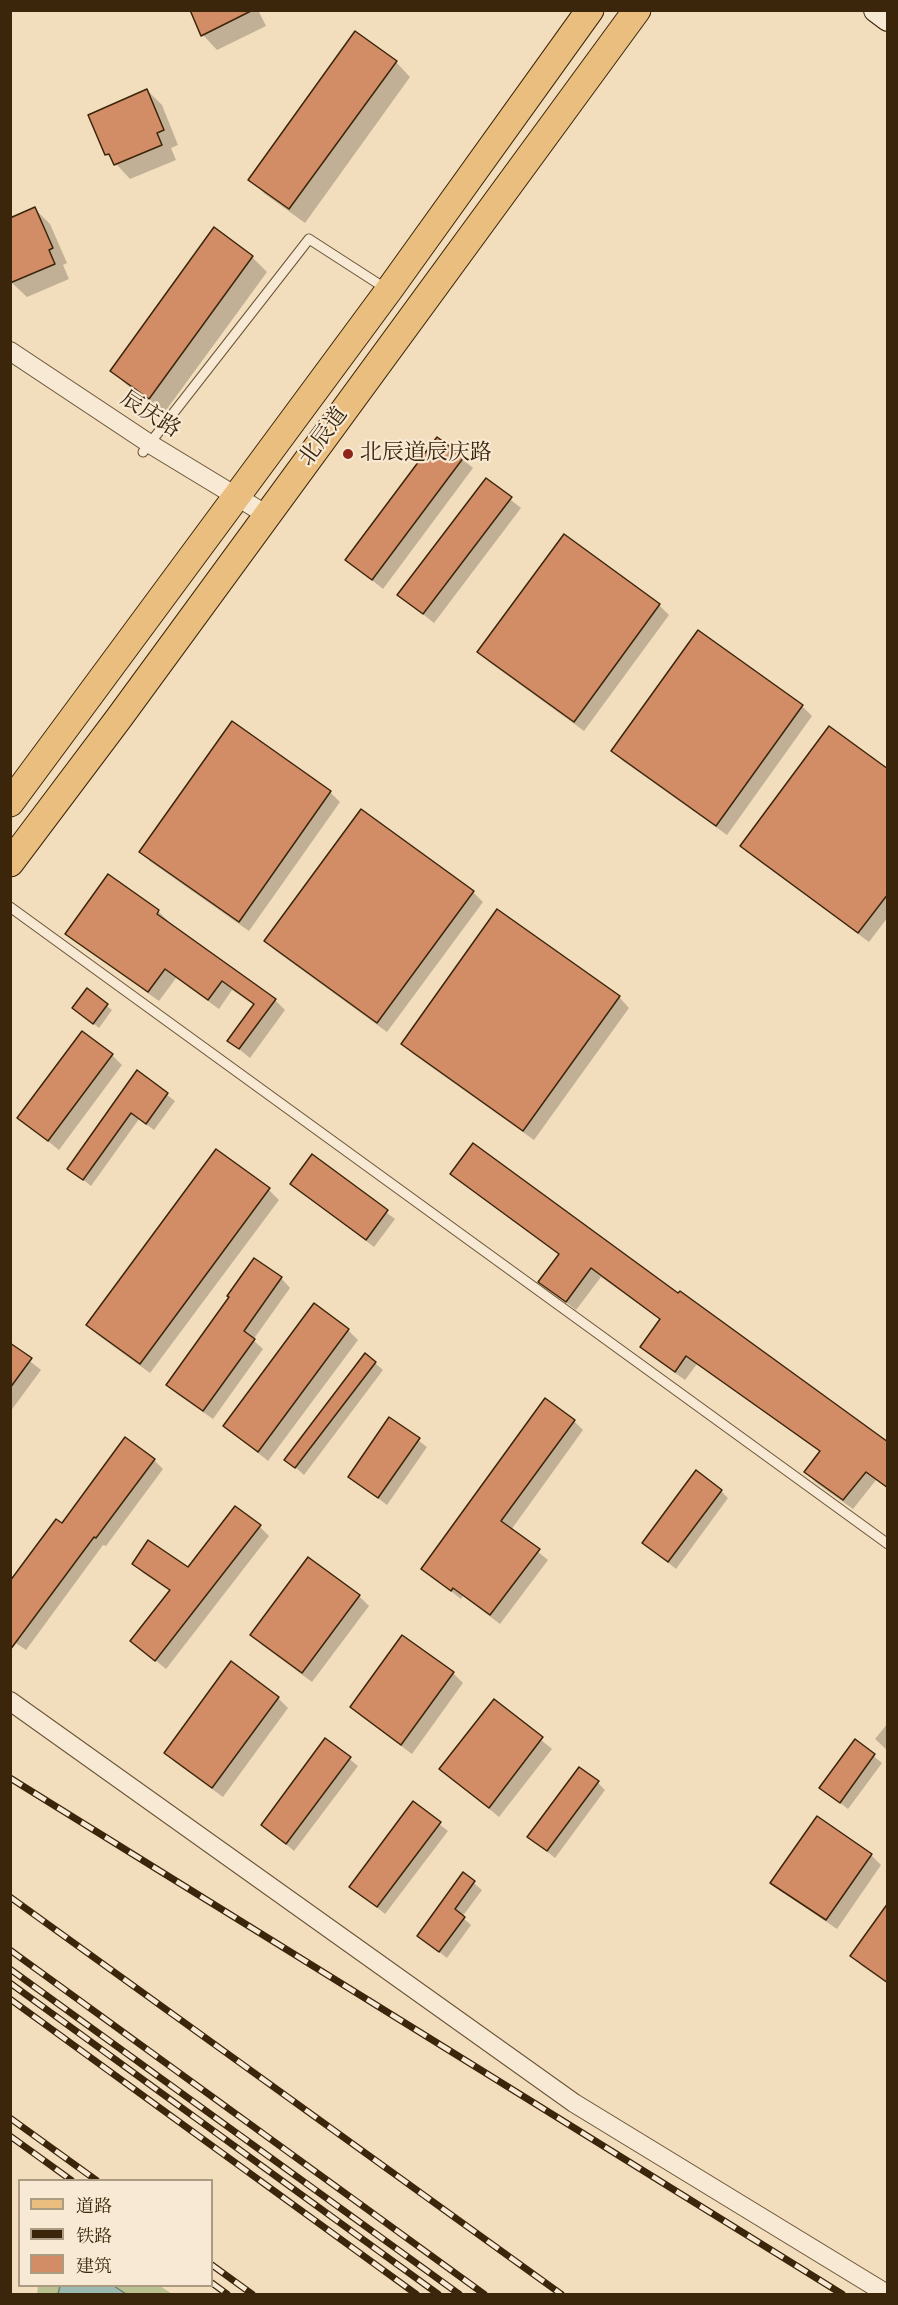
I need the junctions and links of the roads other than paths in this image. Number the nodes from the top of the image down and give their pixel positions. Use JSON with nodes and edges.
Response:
{"nodes":[{"id":1,"x":590,"y":10,"type":"edge"},
{"id":2,"x":637,"y":10,"type":"edge"},
{"id":3,"x":876,"y":10,"type":"edge"},
{"id":4,"x":888,"y":19,"type":"edge"},
{"id":5,"x":389,"y":290,"type":"junction"},
{"id":6,"x":10,"y":351,"type":"edge"},
{"id":7,"x":10,"y":364,"type":"edge"},
{"id":8,"x":146,"y":448,"type":"junction"},
{"id":9,"x":232,"y":501,"type":"junction"},
{"id":10,"x":264,"y":520,"type":"junction"},
{"id":11,"x":10,"y":803,"type":"edge"},
{"id":12,"x":10,"y":863,"type":"edge"},
{"id":13,"x":10,"y":907,"type":"edge"},
{"id":14,"x":888,"y":1544,"type":"edge"},
{"id":15,"x":10,"y":1701,"type":"edge"},
{"id":16,"x":887,"y":2295,"type":"edge"}],
"edges":[{"from":1,"to":5,"type":"main road","name":"北辰道"},
{"from":2,"to":10,"type":"main road","name":"北辰道"},
{"from":3,"to":4,"type":"main road"},
{"from":5,"to":8,"type":"lane"},
{"from":5,"to":9,"type":"main road","name":"北辰道"},
{"from":6,"to":8,"type":"street","name":"辰庆路"},
{"from":7,"to":8,"type":"street","name":"辰庆路"},
{"from":8,"to":9,"type":"street","name":"辰庆路"},
{"from":9,"to":10,"type":"street","name":"辰庆路"},
{"from":9,"to":11,"type":"main road","name":"北辰道"},
{"from":10,"to":12,"type":"main road","name":"北辰道"},
{"from":13,"to":14,"type":"lane"},
{"from":15,"to":16,"type":"street"}]}
